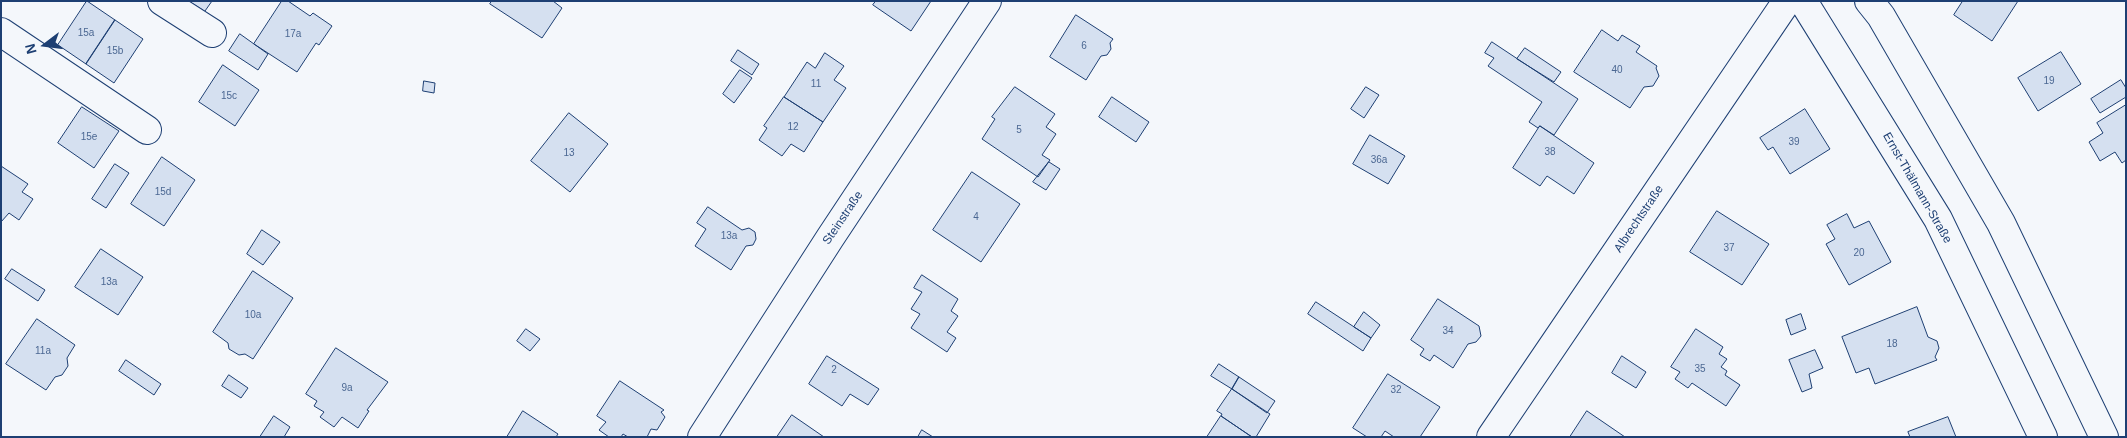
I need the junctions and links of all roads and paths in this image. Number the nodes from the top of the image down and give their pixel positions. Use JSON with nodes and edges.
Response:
{"nodes":[{"id":1,"x":162,"y":1,"type":"edge"},
{"id":2,"x":987,"y":1,"type":"edge"},
{"id":3,"x":1788,"y":1,"type":"edge"},
{"id":4,"x":1803,"y":1,"type":"edge"},
{"id":5,"x":1880,"y":6,"type":"edge"},
{"id":6,"x":1,"y":32,"type":"edge"},
{"id":7,"x":212,"y":33,"type":"dead end"},
{"id":8,"x":147,"y":130,"type":"dead end"},
{"id":9,"x":702,"y":437,"type":"edge"},
{"id":10,"x":1491,"y":437,"type":"edge"},
{"id":11,"x":2044,"y":437,"type":"edge"},
{"id":12,"x":2104,"y":437,"type":"edge"}],
"edges":[{"from":1,"to":7,"type":"street"},
{"from":2,"to":9,"type":"street","name":"Steinstraße"},
{"from":3,"to":10,"type":"street","name":"Albrechtstraße"},
{"from":4,"to":11,"type":"street","name":"Ernst-Thälmann-Straße"},
{"from":5,"to":12,"type":"street"},
{"from":6,"to":8,"type":"street"}]}
